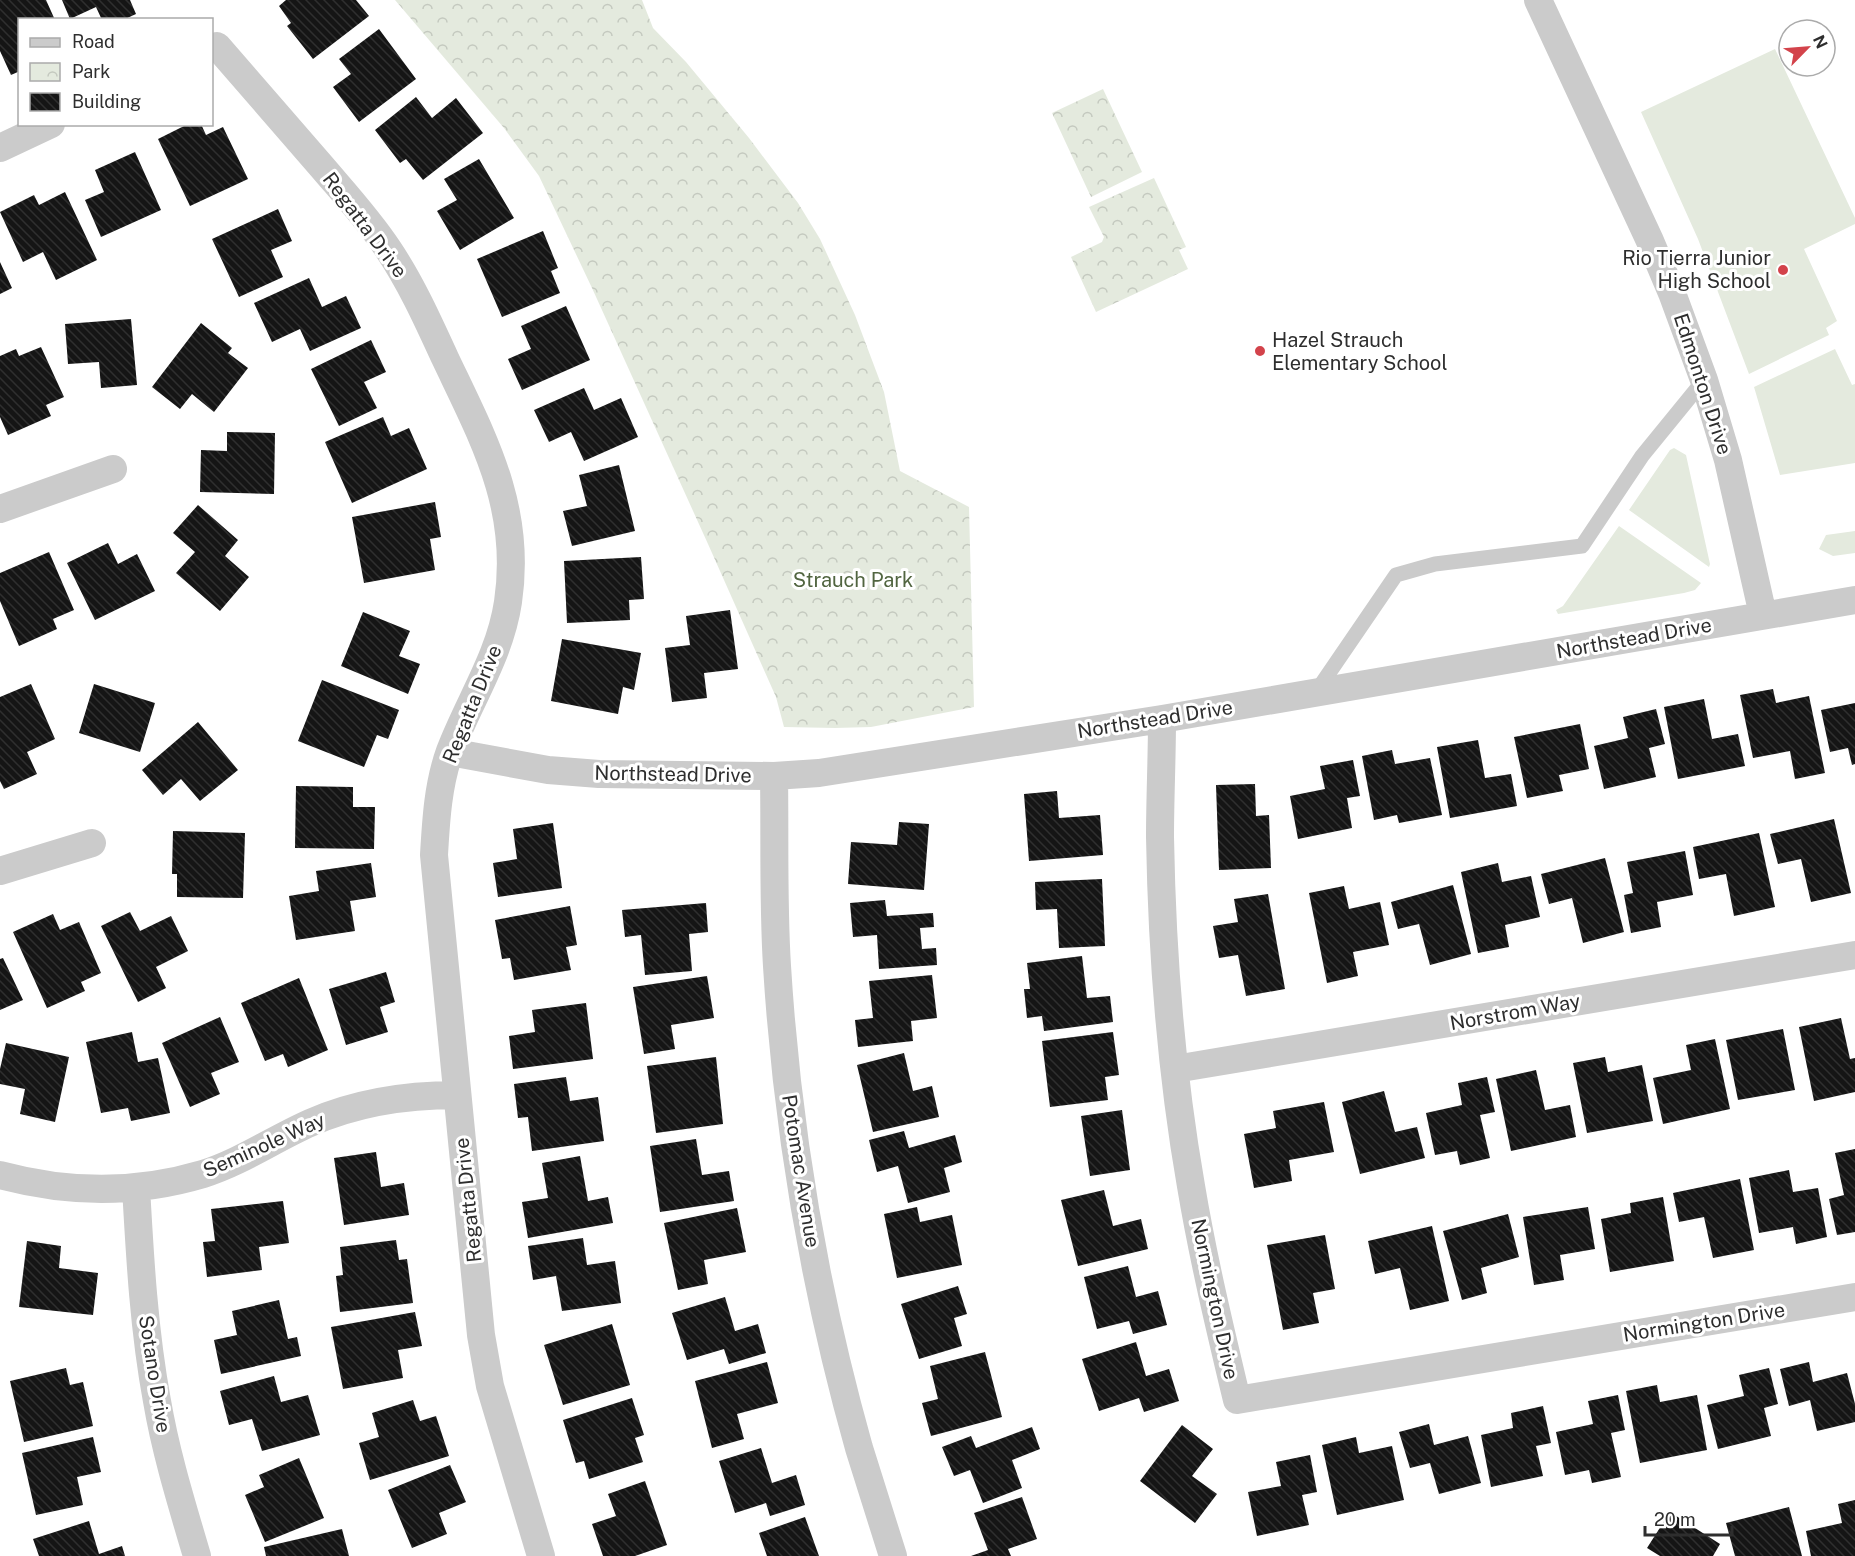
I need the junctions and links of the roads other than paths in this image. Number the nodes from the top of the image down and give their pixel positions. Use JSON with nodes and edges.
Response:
{"nodes":[{"id":1,"x":1538,"y":0,"type":"edge"},
{"id":2,"x":213,"y":48,"type":"edge"},
{"id":3,"x":47,"y":126,"type":"edge"},
{"id":4,"x":0,"y":148,"type":"edge"},
{"id":5,"x":1704,"y":380,"type":"junction"},
{"id":6,"x":113,"y":469,"type":"dead end"},
{"id":7,"x":0,"y":509,"type":"edge"},
{"id":8,"x":1855,"y":600,"type":"edge"},
{"id":9,"x":1763,"y":615,"type":"junction"},
{"id":10,"x":1315,"y":693,"type":"junction"},
{"id":11,"x":1162,"y":719,"type":"junction"},
{"id":12,"x":450,"y":752,"type":"junction"},
{"id":13,"x":774,"y":776,"type":"junction"},
{"id":14,"x":92,"y":843,"type":"dead end"},
{"id":15,"x":0,"y":871,"type":"edge"},
{"id":16,"x":1855,"y":955,"type":"edge"},
{"id":17,"x":1175,"y":1069,"type":"junction"},
{"id":18,"x":457,"y":1095,"type":"junction"},
{"id":19,"x":0,"y":1175,"type":"edge"},
{"id":20,"x":136,"y":1188,"type":"junction"},
{"id":21,"x":1855,"y":1297,"type":"edge"},
{"id":22,"x":197,"y":1556,"type":"edge"},
{"id":23,"x":541,"y":1556,"type":"edge"},
{"id":24,"x":893,"y":1556,"type":"edge"}],
"edges":[{"from":1,"to":5,"type":"street","name":"Edmonton Drive"},
{"from":2,"to":12,"type":"street","name":"Regatta Drive"},
{"from":3,"to":4,"type":"street"},
{"from":5,"to":9,"type":"street","name":"Edmonton Drive"},
{"from":5,"to":10,"type":"lane"},
{"from":6,"to":7,"type":"street"},
{"from":8,"to":9,"type":"street","name":"Northstead Drive"},
{"from":9,"to":10,"type":"street","name":"Northstead Drive"},
{"from":10,"to":11,"type":"street","name":"Northstead Drive"},
{"from":11,"to":13,"type":"street","name":"Northstead Drive"},
{"from":11,"to":17,"type":"street","name":"Normington Drive"},
{"from":12,"to":13,"type":"street","name":"Northstead Drive"},
{"from":12,"to":18,"type":"street","name":"Regatta Drive"},
{"from":13,"to":24,"type":"street","name":"Potomac Avenue"},
{"from":14,"to":15,"type":"street"},
{"from":16,"to":17,"type":"street","name":"Norstrom Way"},
{"from":17,"to":21,"type":"street","name":"Normington Drive"},
{"from":18,"to":20,"type":"street","name":"Seminole Way"},
{"from":18,"to":23,"type":"street","name":"Regatta Drive"},
{"from":19,"to":20,"type":"street","name":"Seminole Way"},
{"from":20,"to":22,"type":"street","name":"Sotano Drive"}]}
